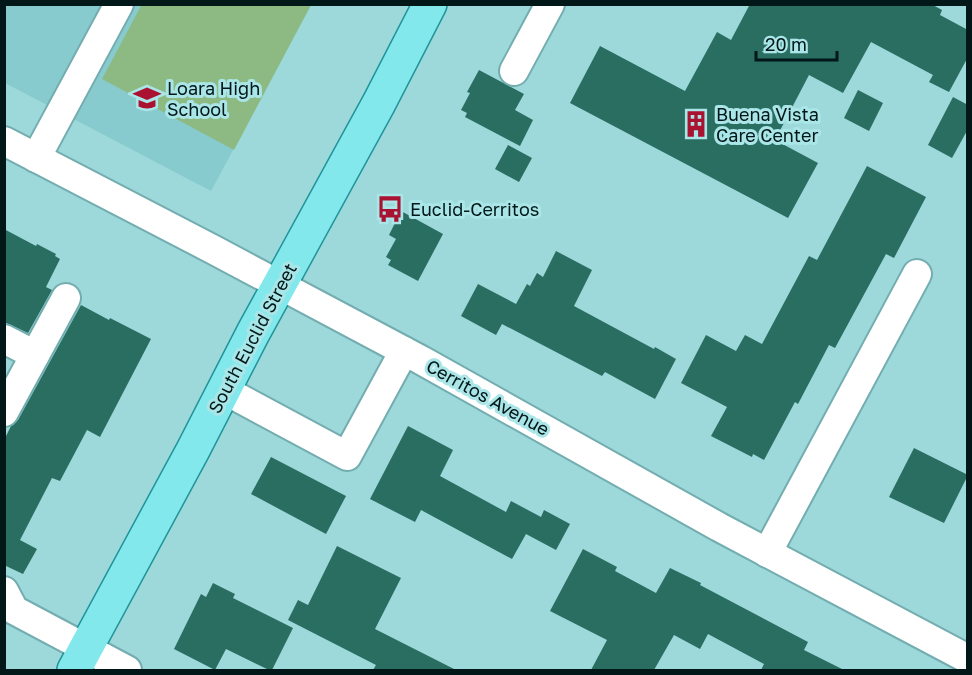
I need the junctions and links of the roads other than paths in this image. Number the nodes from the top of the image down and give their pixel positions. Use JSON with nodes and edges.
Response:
{"nodes":[{"id":1,"x":119,"y":4,"type":"edge"},
{"id":2,"x":430,"y":4,"type":"edge"},
{"id":3,"x":550,"y":4,"type":"edge"},
{"id":4,"x":514,"y":71,"type":"dead end"},
{"id":5,"x":4,"y":141,"type":"edge"},
{"id":6,"x":36,"y":158,"type":"junction"},
{"id":7,"x":917,"y":274,"type":"dead end"},
{"id":8,"x":279,"y":285,"type":"junction"},
{"id":9,"x":66,"y":298,"type":"dead end"},
{"id":10,"x":4,"y":339,"type":"edge"},
{"id":11,"x":404,"y":351,"type":"junction"},
{"id":12,"x":35,"y":355,"type":"junction"},
{"id":13,"x":224,"y":390,"type":"junction"},
{"id":14,"x":4,"y":412,"type":"edge"},
{"id":15,"x":767,"y":553,"type":"junction"},
{"id":16,"x":8,"y":604,"type":"edge"},
{"id":17,"x":80,"y":659,"type":"edge"},
{"id":18,"x":968,"y":659,"type":"edge"},
{"id":19,"x":127,"y":670,"type":"edge"}],
"edges":[{"from":1,"to":6,"type":"street"},
{"from":2,"to":8,"type":"main road","name":"South Euclid Street"},
{"from":3,"to":4,"type":"street"},
{"from":5,"to":6,"type":"street","name":"Cerritos Avenue"},
{"from":6,"to":8,"type":"street","name":"Cerritos Avenue"},
{"from":7,"to":15,"type":"street"},
{"from":8,"to":11,"type":"street","name":"Cerritos Avenue"},
{"from":8,"to":13,"type":"main road","name":"South Euclid Street"},
{"from":9,"to":12,"type":"street"},
{"from":10,"to":12,"type":"street"},
{"from":11,"to":13,"type":"street"},
{"from":11,"to":15,"type":"street","name":"Cerritos Avenue"},
{"from":12,"to":14,"type":"street"},
{"from":13,"to":17,"type":"main road","name":"South Euclid Street"},
{"from":15,"to":18,"type":"street","name":"Cerritos Avenue"},
{"from":16,"to":17,"type":"street"},
{"from":17,"to":19,"type":"street"}]}
